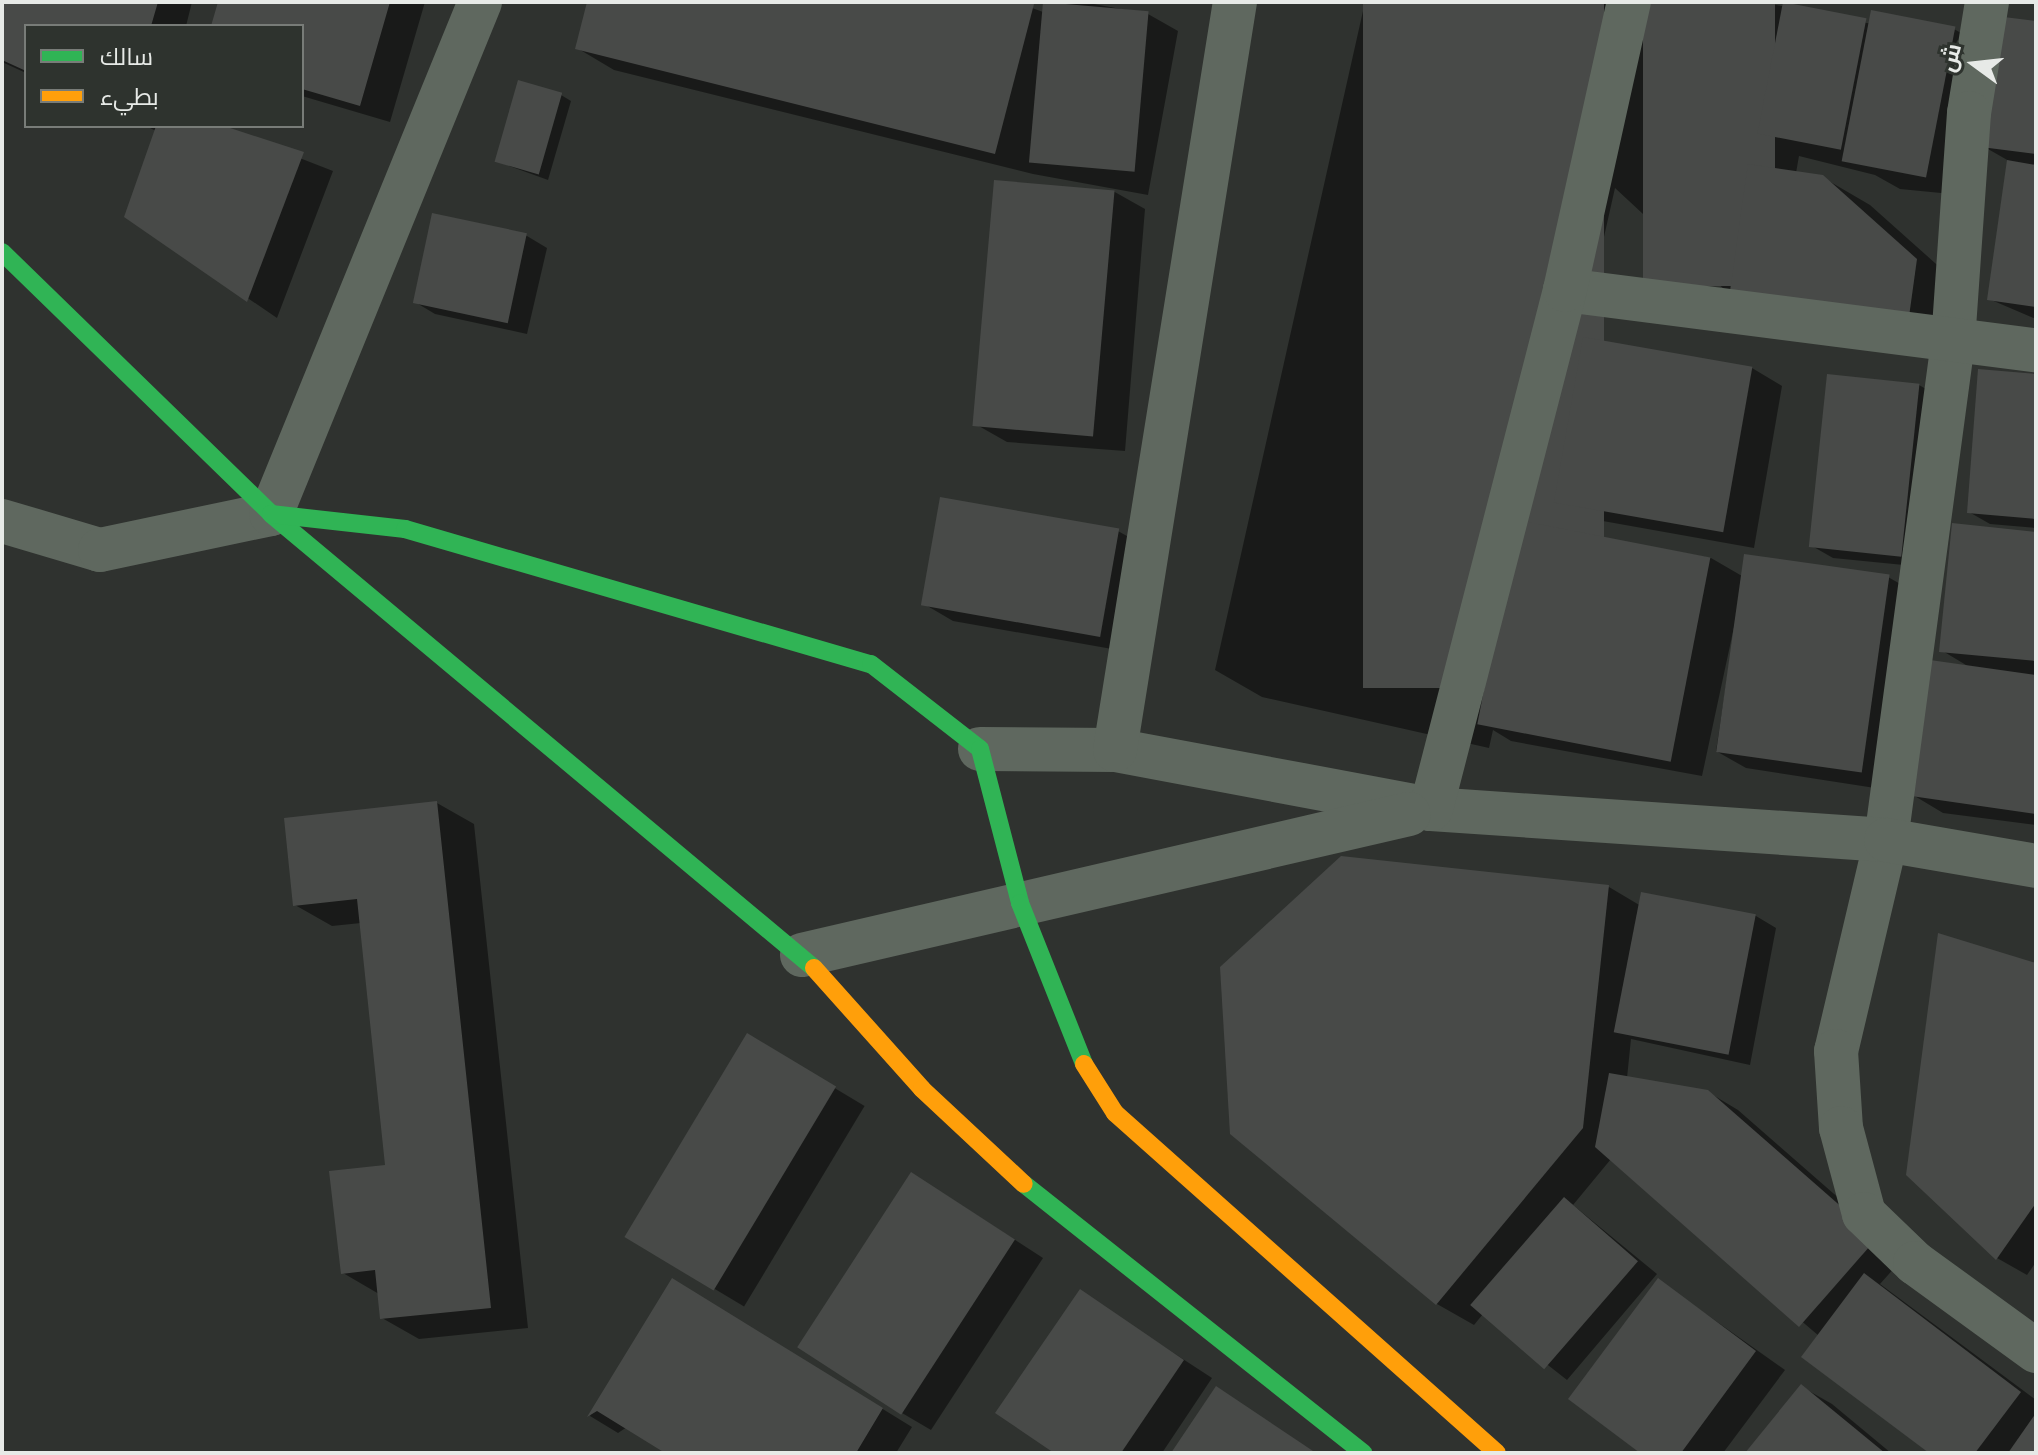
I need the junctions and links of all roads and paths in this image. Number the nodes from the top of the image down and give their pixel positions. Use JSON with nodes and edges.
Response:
{"nodes":[{"id":1,"x":480,"y":2,"type":"edge"},
{"id":2,"x":1235,"y":2,"type":"edge"},
{"id":3,"x":1629,"y":2,"type":"edge"},
{"id":4,"x":1987,"y":2,"type":"edge"},
{"id":5,"x":2,"y":252,"type":"edge"},
{"id":6,"x":1565,"y":290,"type":"junction"},
{"id":7,"x":1953,"y":342,"type":"junction"},
{"id":8,"x":2036,"y":350,"type":"edge"},
{"id":9,"x":271,"y":514,"type":"junction"},
{"id":10,"x":2,"y":521,"type":"edge"},
{"id":11,"x":980,"y":749,"type":"junction"},
{"id":12,"x":1115,"y":750,"type":"junction"},
{"id":13,"x":1431,"y":809,"type":"junction"},
{"id":14,"x":1886,"y":840,"type":"junction"},
{"id":15,"x":2036,"y":866,"type":"edge"},
{"id":16,"x":1020,"y":903,"type":"junction"},
{"id":17,"x":802,"y":955,"type":"junction"},
{"id":18,"x":2036,"y":1351,"type":"edge"},
{"id":19,"x":1363,"y":1453,"type":"edge"},
{"id":20,"x":1497,"y":1453,"type":"edge"}],
"edges":[{"from":1,"to":9,"type":"street"},
{"from":2,"to":12,"type":"street"},
{"from":3,"to":6,"type":"street"},
{"from":4,"to":7,"type":"street"},
{"from":5,"to":9,"type":"main road"},
{"from":6,"to":7,"type":"street"},
{"from":6,"to":13,"type":"street"},
{"from":7,"to":8,"type":"street"},
{"from":7,"to":14,"type":"street"},
{"from":9,"to":10,"type":"street"},
{"from":9,"to":11,"type":"main road"},
{"from":9,"to":17,"type":"main road"},
{"from":11,"to":12,"type":"street"},
{"from":11,"to":16,"type":"main road"},
{"from":12,"to":13,"type":"street"},
{"from":13,"to":14,"type":"street"},
{"from":13,"to":16,"type":"street"},
{"from":14,"to":15,"type":"street"},
{"from":14,"to":18,"type":"street"},
{"from":16,"to":17,"type":"street"},
{"from":16,"to":20,"type":"main road"},
{"from":17,"to":19,"type":"main road"}]}
